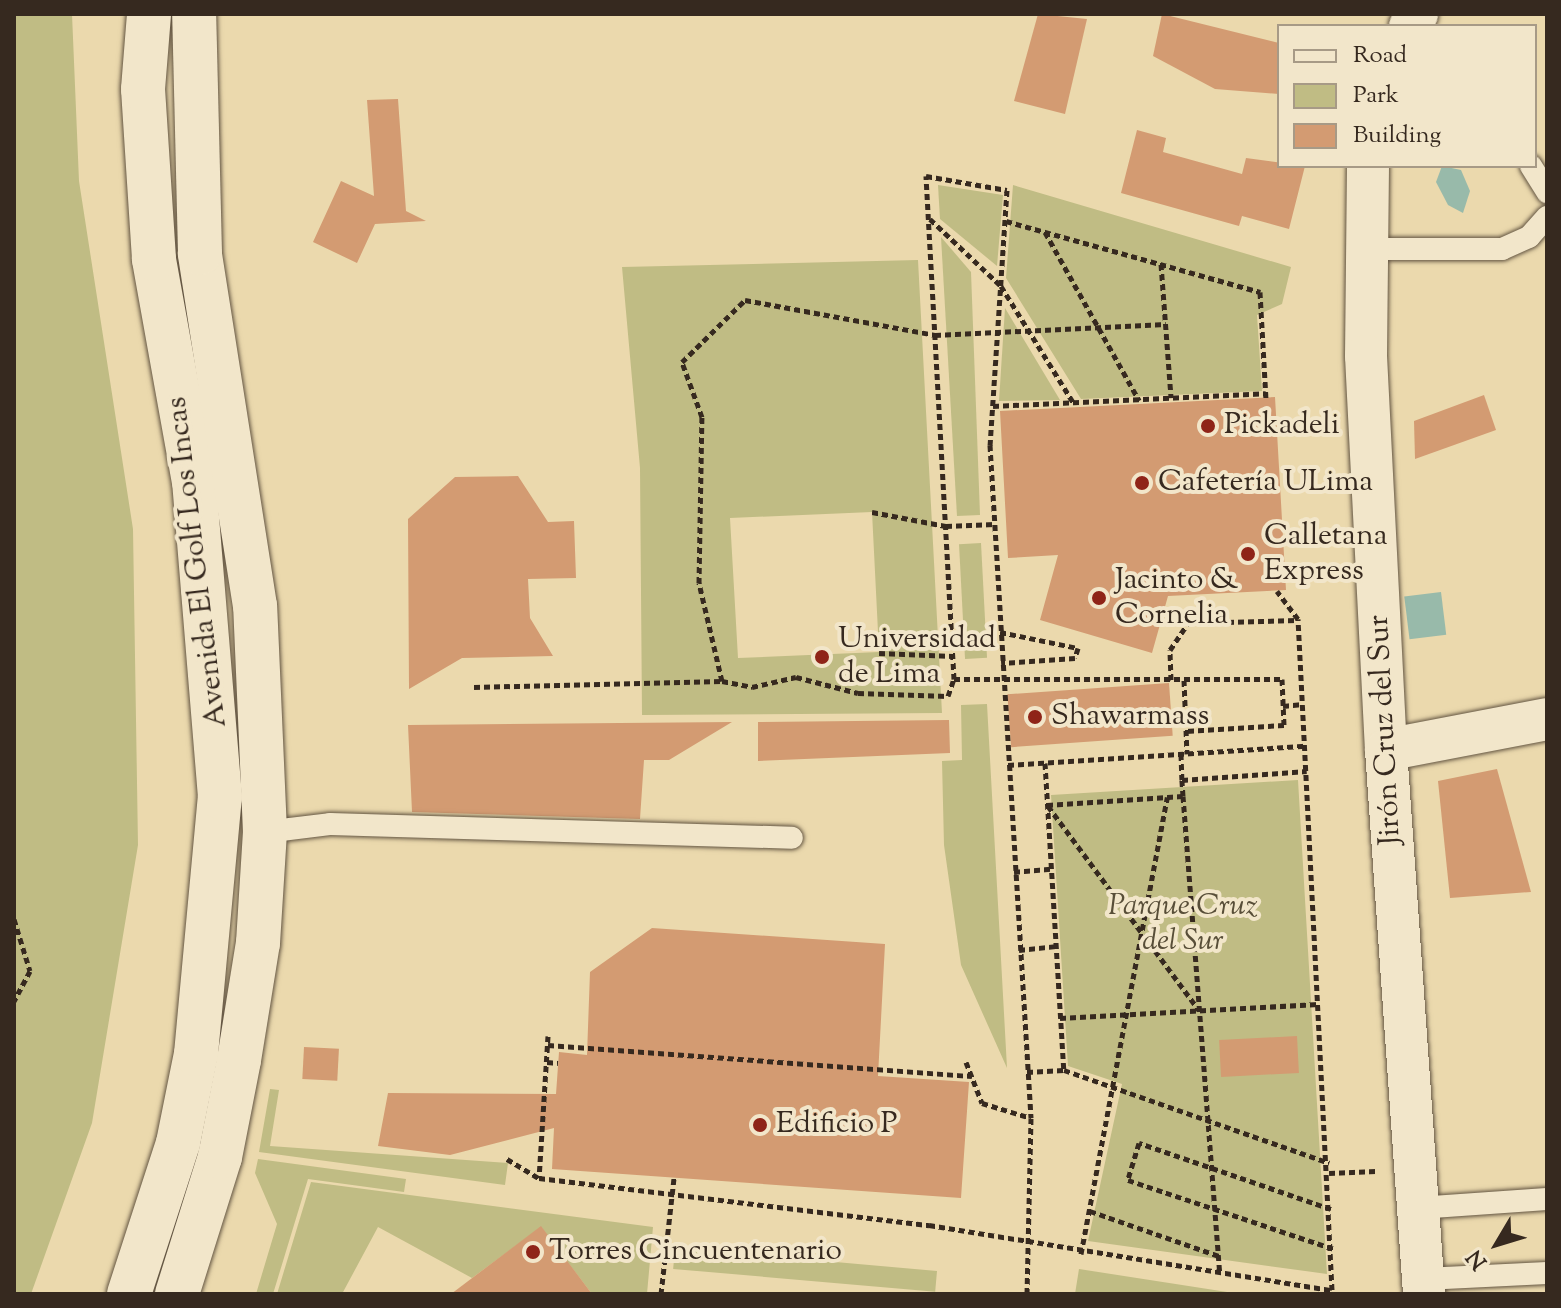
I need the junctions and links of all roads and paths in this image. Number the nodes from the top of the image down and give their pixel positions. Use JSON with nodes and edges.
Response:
{"nodes":[{"id":1,"x":149,"y":14,"type":"edge"},
{"id":2,"x":194,"y":14,"type":"edge"},
{"id":3,"x":1368,"y":168,"type":"edge"},
{"id":4,"x":1532,"y":168,"type":"edge"},
{"id":5,"x":1547,"y":192,"type":"edge"},
{"id":6,"x":1547,"y":217,"type":"edge"},
{"id":7,"x":929,"y":218,"type":"junction"},
{"id":8,"x":1006,"y":221,"type":"junction"},
{"id":9,"x":1044,"y":231,"type":"junction"},
{"id":10,"x":1365,"y":249,"type":"junction"},
{"id":11,"x":1161,"y":264,"type":"junction"},
{"id":12,"x":1001,"y":286,"type":"junction"},
{"id":13,"x":1166,"y":324,"type":"junction"},
{"id":14,"x":1099,"y":327,"type":"junction"},
{"id":15,"x":1028,"y":331,"type":"junction"},
{"id":16,"x":998,"y":332,"type":"junction"},
{"id":17,"x":935,"y":335,"type":"junction"},
{"id":18,"x":1171,"y":398,"type":"junction"},
{"id":19,"x":1139,"y":400,"type":"junction"},
{"id":20,"x":1073,"y":403,"type":"junction"},
{"id":21,"x":993,"y":406,"type":"junction"},
{"id":22,"x":872,"y":512,"type":"dead end"},
{"id":23,"x":995,"y":524,"type":"junction"},
{"id":24,"x":946,"y":526,"type":"junction"},
{"id":25,"x":1277,"y":591,"type":"dead end"},
{"id":26,"x":1298,"y":619,"type":"junction"},
{"id":27,"x":1000,"y":632,"type":"junction"},
{"id":28,"x":879,"y":653,"type":"dead end"},
{"id":29,"x":953,"y":656,"type":"junction"},
{"id":30,"x":1001,"y":663,"type":"junction"},
{"id":31,"x":1002,"y":677,"type":"junction"},
{"id":32,"x":954,"y":679,"type":"junction"},
{"id":33,"x":1171,"y":680,"type":"junction"},
{"id":34,"x":1184,"y":680,"type":"junction"},
{"id":35,"x":722,"y":681,"type":"junction"},
{"id":36,"x":474,"y":687,"type":"dead end"},
{"id":37,"x":1303,"y":704,"type":"junction"},
{"id":38,"x":1283,"y":706,"type":"junction"},
{"id":39,"x":1547,"y":719,"type":"edge"},
{"id":40,"x":1186,"y":731,"type":"junction"},
{"id":41,"x":1305,"y":746,"type":"junction"},
{"id":42,"x":1386,"y":750,"type":"junction"},
{"id":43,"x":1184,"y":754,"type":"junction"},
{"id":44,"x":1045,"y":763,"type":"junction"},
{"id":45,"x":1008,"y":765,"type":"junction"},
{"id":46,"x":1307,"y":771,"type":"junction"},
{"id":47,"x":1182,"y":780,"type":"junction"},
{"id":48,"x":1183,"y":796,"type":"junction"},
{"id":49,"x":1167,"y":797,"type":"junction"},
{"id":50,"x":1047,"y":805,"type":"junction"},
{"id":51,"x":265,"y":832,"type":"junction"},
{"id":52,"x":792,"y":838,"type":"dead end"},
{"id":53,"x":1051,"y":869,"type":"junction"},
{"id":54,"x":1014,"y":872,"type":"junction"},
{"id":55,"x":14,"y":919,"type":"edge"},
{"id":56,"x":1142,"y":932,"type":"junction"},
{"id":57,"x":1056,"y":946,"type":"junction"},
{"id":58,"x":1019,"y":950,"type":"junction"},
{"id":59,"x":14,"y":1001,"type":"edge"},
{"id":60,"x":1319,"y":1004,"type":"junction"},
{"id":61,"x":1200,"y":1010,"type":"junction"},
{"id":62,"x":1127,"y":1015,"type":"junction"},
{"id":63,"x":1060,"y":1018,"type":"junction"},
{"id":64,"x":548,"y":1036,"type":"dead end"},
{"id":65,"x":548,"y":1045,"type":"junction"},
{"id":66,"x":547,"y":1062,"type":"junction"},
{"id":67,"x":966,"y":1062,"type":"dead end"},
{"id":68,"x":558,"y":1063,"type":"dead end"},
{"id":69,"x":1064,"y":1070,"type":"junction"},
{"id":70,"x":1027,"y":1072,"type":"junction"},
{"id":71,"x":972,"y":1076,"type":"junction"},
{"id":72,"x":1113,"y":1087,"type":"junction"},
{"id":73,"x":1031,"y":1118,"type":"junction"},
{"id":74,"x":1207,"y":1120,"type":"junction"},
{"id":75,"x":507,"y":1159,"type":"dead end"},
{"id":76,"x":1329,"y":1163,"type":"junction"},
{"id":77,"x":1212,"y":1168,"type":"junction"},
{"id":78,"x":539,"y":1178,"type":"junction"},
{"id":79,"x":674,"y":1178,"type":"dead end"},
{"id":80,"x":672,"y":1193,"type":"junction"},
{"id":81,"x":1547,"y":1199,"type":"edge"},
{"id":82,"x":1418,"y":1208,"type":"junction"},
{"id":83,"x":1215,"y":1209,"type":"junction"},
{"id":84,"x":1332,"y":1209,"type":"junction"},
{"id":85,"x":1090,"y":1211,"type":"junction"},
{"id":86,"x":1031,"y":1245,"type":"junction"},
{"id":87,"x":1334,"y":1249,"type":"junction"},
{"id":88,"x":1081,"y":1254,"type":"junction"},
{"id":89,"x":1219,"y":1256,"type":"junction"},
{"id":90,"x":1547,"y":1273,"type":"edge"},
{"id":91,"x":1220,"y":1274,"type":"junction"},
{"id":92,"x":1307,"y":1286,"type":"junction"},
{"id":93,"x":1424,"y":1286,"type":"edge"},
{"id":94,"x":129,"y":1294,"type":"edge"},
{"id":95,"x":177,"y":1294,"type":"edge"},
{"id":96,"x":661,"y":1294,"type":"edge"},
{"id":97,"x":1027,"y":1294,"type":"edge"},
{"id":98,"x":1306,"y":1294,"type":"edge"}],
"edges":[{"from":1,"to":94,"type":"street","name":"Avenida El Golf Los Incas"},
{"from":2,"to":51,"type":"street","name":"Avenida El Golf Los Incas"},
{"from":3,"to":10,"type":"street","name":"Jirón Cruz del Sur"},
{"from":4,"to":5,"type":"lane"},
{"from":6,"to":10,"type":"lane"},
{"from":7,"to":8,"type":"path"},
{"from":7,"to":12,"type":"path"},
{"from":7,"to":17,"type":"path"},
{"from":8,"to":9,"type":"path"},
{"from":8,"to":12,"type":"path"},
{"from":9,"to":11,"type":"path"},
{"from":9,"to":14,"type":"path"},
{"from":10,"to":42,"type":"street","name":"Jirón Cruz del Sur"},
{"from":11,"to":13,"type":"path"},
{"from":11,"to":18,"type":"path"},
{"from":12,"to":15,"type":"path"},
{"from":12,"to":16,"type":"path"},
{"from":13,"to":14,"type":"path"},
{"from":13,"to":18,"type":"path"},
{"from":14,"to":15,"type":"path"},
{"from":14,"to":19,"type":"path"},
{"from":15,"to":16,"type":"path"},
{"from":15,"to":20,"type":"path"},
{"from":16,"to":17,"type":"path"},
{"from":16,"to":21,"type":"path"},
{"from":17,"to":24,"type":"path"},
{"from":17,"to":35,"type":"path"},
{"from":18,"to":19,"type":"path"},
{"from":19,"to":20,"type":"path"},
{"from":20,"to":21,"type":"path"},
{"from":21,"to":23,"type":"path"},
{"from":22,"to":24,"type":"path"},
{"from":23,"to":24,"type":"path"},
{"from":23,"to":27,"type":"path"},
{"from":24,"to":29,"type":"path"},
{"from":25,"to":26,"type":"path"},
{"from":26,"to":33,"type":"path"},
{"from":26,"to":37,"type":"path"},
{"from":27,"to":30,"type":"path"},
{"from":27,"to":30,"type":"path"},
{"from":28,"to":29,"type":"path"},
{"from":29,"to":32,"type":"path"},
{"from":30,"to":31,"type":"path"},
{"from":31,"to":32,"type":"path"},
{"from":31,"to":33,"type":"path"},
{"from":31,"to":45,"type":"path"},
{"from":32,"to":35,"type":"path"},
{"from":33,"to":34,"type":"path"},
{"from":34,"to":38,"type":"path"},
{"from":34,"to":40,"type":"path"},
{"from":35,"to":36,"type":"path"},
{"from":37,"to":38,"type":"path"},
{"from":37,"to":41,"type":"path"},
{"from":38,"to":40,"type":"path"},
{"from":39,"to":42,"type":"street"},
{"from":40,"to":43,"type":"path"},
{"from":41,"to":43,"type":"path"},
{"from":41,"to":46,"type":"path"},
{"from":42,"to":82,"type":"street","name":"Jirón Cruz del Sur"},
{"from":43,"to":44,"type":"path"},
{"from":43,"to":47,"type":"path"},
{"from":44,"to":45,"type":"path"},
{"from":44,"to":50,"type":"path"},
{"from":45,"to":54,"type":"path"},
{"from":46,"to":47,"type":"path"},
{"from":46,"to":60,"type":"path"},
{"from":47,"to":48,"type":"path"},
{"from":48,"to":49,"type":"path"},
{"from":48,"to":61,"type":"path"},
{"from":49,"to":50,"type":"path"},
{"from":49,"to":56,"type":"path"},
{"from":50,"to":53,"type":"path"},
{"from":50,"to":56,"type":"path"},
{"from":51,"to":52,"type":"lane"},
{"from":51,"to":95,"type":"street","name":"Avenida El Golf Los Incas"},
{"from":53,"to":54,"type":"path"},
{"from":53,"to":57,"type":"path"},
{"from":54,"to":58,"type":"path"},
{"from":55,"to":59,"type":"path"},
{"from":56,"to":61,"type":"path"},
{"from":56,"to":62,"type":"path"},
{"from":57,"to":58,"type":"path"},
{"from":57,"to":63,"type":"path"},
{"from":58,"to":70,"type":"path"},
{"from":60,"to":61,"type":"path"},
{"from":60,"to":76,"type":"path"},
{"from":61,"to":62,"type":"path"},
{"from":61,"to":74,"type":"path"},
{"from":62,"to":63,"type":"path"},
{"from":62,"to":72,"type":"path"},
{"from":63,"to":69,"type":"path"},
{"from":64,"to":65,"type":"path"},
{"from":65,"to":66,"type":"path"},
{"from":65,"to":71,"type":"path"},
{"from":66,"to":68,"type":"path"},
{"from":66,"to":78,"type":"path"},
{"from":67,"to":71,"type":"path"},
{"from":69,"to":70,"type":"path"},
{"from":69,"to":72,"type":"path"},
{"from":70,"to":73,"type":"path"},
{"from":71,"to":73,"type":"path"},
{"from":72,"to":74,"type":"path"},
{"from":72,"to":85,"type":"path"},
{"from":73,"to":86,"type":"path"},
{"from":74,"to":76,"type":"path"},
{"from":74,"to":77,"type":"path"},
{"from":75,"to":78,"type":"path"},
{"from":76,"to":84,"type":"path"},
{"from":77,"to":83,"type":"path"},
{"from":77,"to":83,"type":"path"},
{"from":77,"to":84,"type":"path"},
{"from":78,"to":80,"type":"path"},
{"from":79,"to":80,"type":"path"},
{"from":80,"to":86,"type":"path"},
{"from":80,"to":96,"type":"path"},
{"from":81,"to":82,"type":"lane"},
{"from":82,"to":93,"type":"street","name":"Jirón Cruz del Sur"},
{"from":83,"to":87,"type":"path"},
{"from":83,"to":89,"type":"path"},
{"from":84,"to":87,"type":"path"},
{"from":85,"to":88,"type":"path"},
{"from":85,"to":89,"type":"path"},
{"from":86,"to":88,"type":"path"},
{"from":86,"to":97,"type":"path"},
{"from":87,"to":92,"type":"path"},
{"from":88,"to":91,"type":"path"},
{"from":89,"to":91,"type":"path"},
{"from":90,"to":93,"type":"lane"},
{"from":91,"to":92,"type":"path"},
{"from":92,"to":98,"type":"path"}]}
